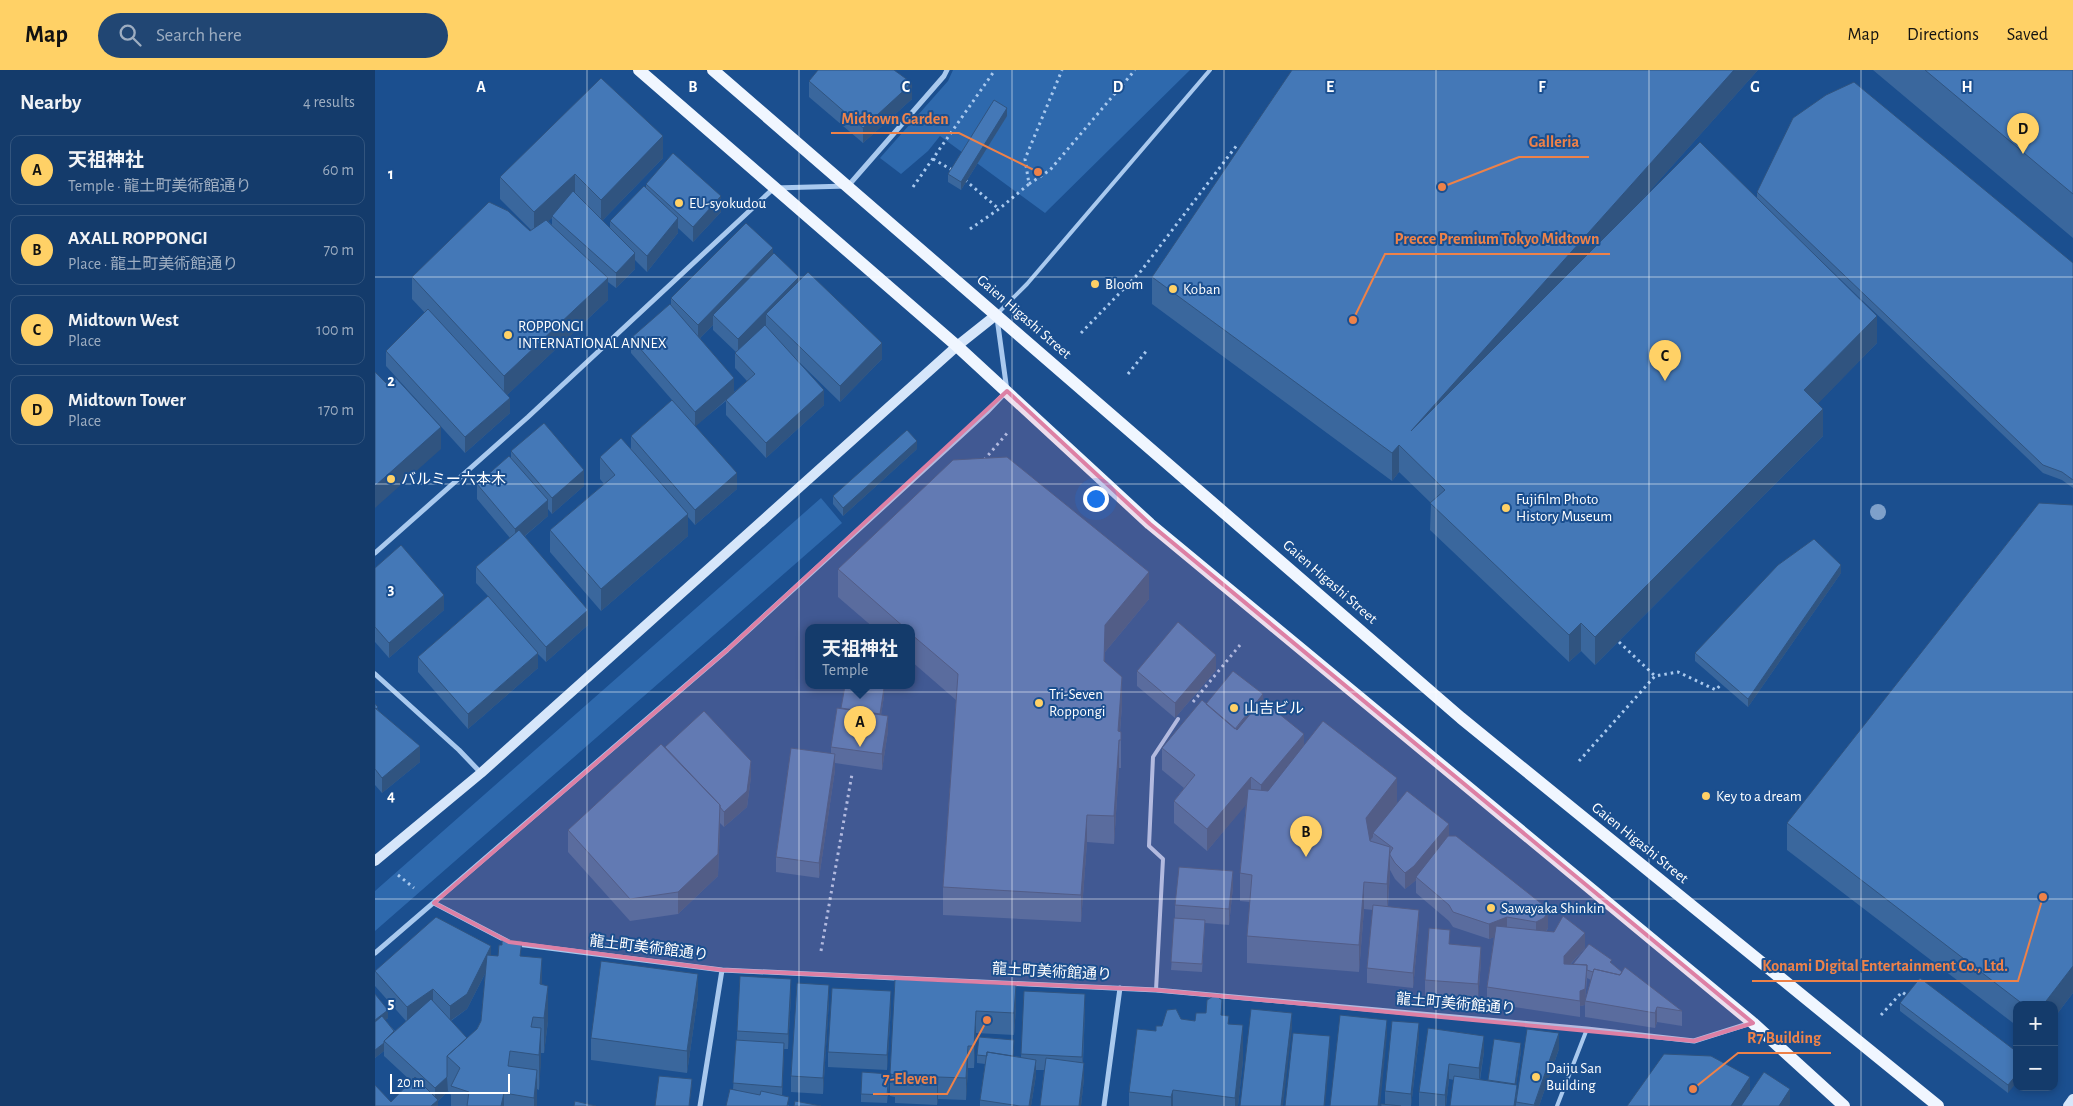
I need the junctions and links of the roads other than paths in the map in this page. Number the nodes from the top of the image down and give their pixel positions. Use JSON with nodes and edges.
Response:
{"nodes":[{"id":1,"x":639,"y":70,"type":"edge"},
{"id":2,"x":713,"y":70,"type":"edge"},
{"id":3,"x":947,"y":70,"type":"edge"},
{"id":4,"x":1210,"y":70,"type":"edge"},
{"id":5,"x":848,"y":186,"type":"junction"},
{"id":6,"x":774,"y":188,"type":"junction"},
{"id":7,"x":996,"y":315,"type":"junction"},
{"id":8,"x":957,"y":346,"type":"junction"},
{"id":9,"x":1007,"y":391,"type":"junction"},
{"id":10,"x":375,"y":552,"type":"edge"},
{"id":11,"x":375,"y":674,"type":"edge"},
{"id":12,"x":1179,"y":719,"type":"edge"},
{"id":13,"x":481,"y":773,"type":"junction"},
{"id":14,"x":376,"y":861,"type":"edge"},
{"id":15,"x":434,"y":903,"type":"junction"},
{"id":16,"x":375,"y":953,"type":"edge"},
{"id":17,"x":722,"y":970,"type":"junction"},
{"id":18,"x":1119,"y":988,"type":"junction"},
{"id":19,"x":1156,"y":990,"type":"junction"},
{"id":20,"x":1753,"y":1023,"type":"junction"},
{"id":21,"x":1587,"y":1029,"type":"junction"},
{"id":22,"x":2073,"y":1099,"type":"edge"},
{"id":23,"x":700,"y":1106,"type":"edge"},
{"id":24,"x":1104,"y":1106,"type":"edge"},
{"id":25,"x":1557,"y":1106,"type":"edge"},
{"id":26,"x":1844,"y":1106,"type":"edge"},
{"id":27,"x":1938,"y":1106,"type":"edge"},
{"id":28,"x":2067,"y":1106,"type":"edge"}],
"edges":[{"from":1,"to":6,"type":"main road"},
{"from":2,"to":5,"type":"main road","name":"Gaien Higashi Street"},
{"from":3,"to":5,"type":"street"},
{"from":4,"to":7,"type":"lane"},
{"from":5,"to":6,"type":"street"},
{"from":5,"to":7,"type":"main road","name":"Gaien Higashi Street"},
{"from":6,"to":8,"type":"main road"},
{"from":6,"to":10,"type":"street"},
{"from":7,"to":8,"type":"street"},
{"from":7,"to":9,"type":"street"},
{"from":7,"to":27,"type":"main road","name":"Gaien Higashi Street"},
{"from":8,"to":9,"type":"main road"},
{"from":8,"to":13,"type":"street"},
{"from":9,"to":15,"type":"street"},
{"from":9,"to":20,"type":"main road"},
{"from":11,"to":13,"type":"street"},
{"from":12,"to":19,"type":"lane"},
{"from":13,"to":14,"type":"street"},
{"from":15,"to":16,"type":"street"},
{"from":15,"to":17,"type":"street","name":"龍土町美術館通り"},
{"from":17,"to":18,"type":"street","name":"龍土町美術館通り"},
{"from":17,"to":23,"type":"street"},
{"from":18,"to":19,"type":"street","name":"龍土町美術館通り"},
{"from":18,"to":24,"type":"street"},
{"from":19,"to":21,"type":"street","name":"龍土町美術館通り"},
{"from":20,"to":21,"type":"street","name":"龍土町美術館通り"},
{"from":20,"to":26,"type":"main road"},
{"from":21,"to":25,"type":"lane"},
{"from":22,"to":28,"type":"street"}]}
